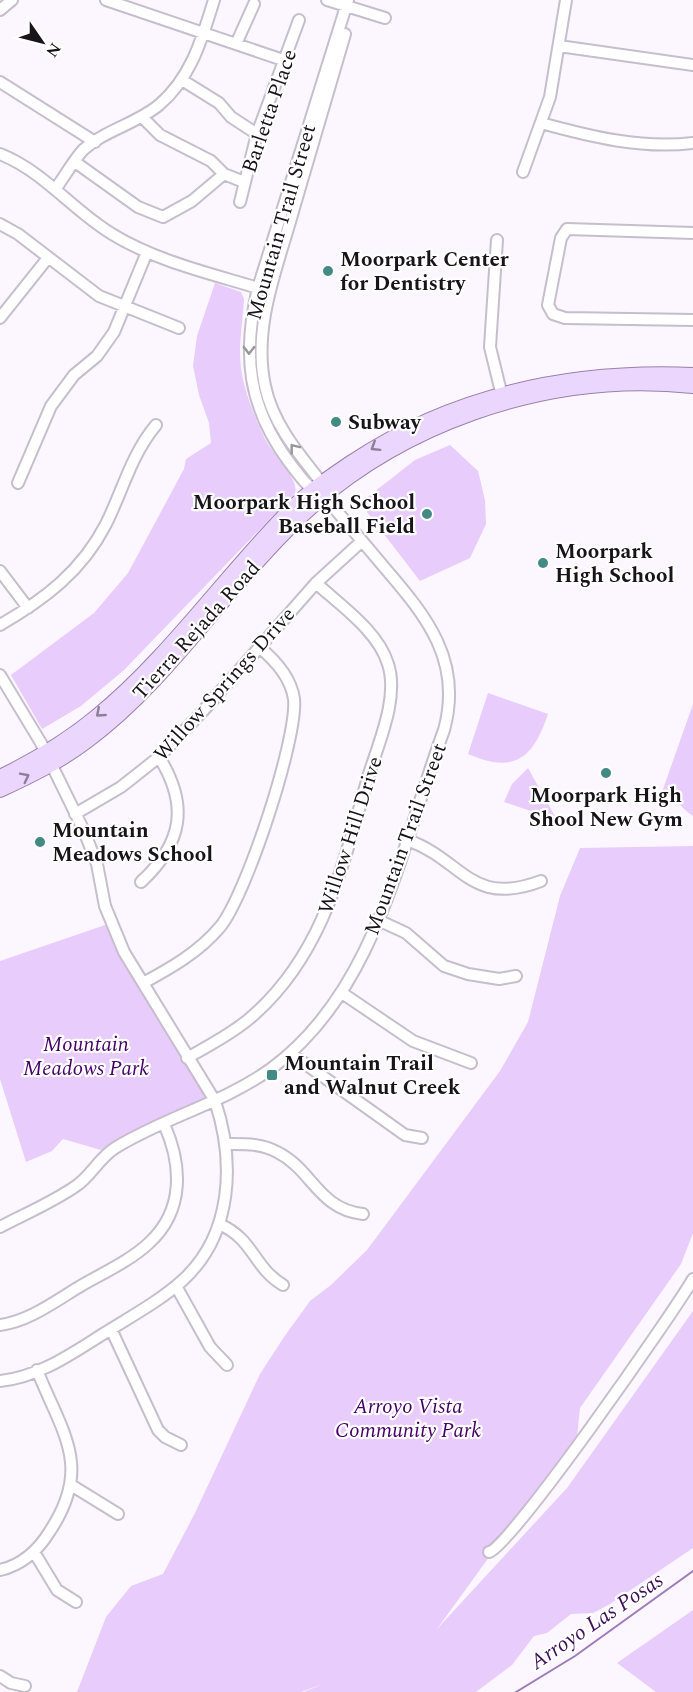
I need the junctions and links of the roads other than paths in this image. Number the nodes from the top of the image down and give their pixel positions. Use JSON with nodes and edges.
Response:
{"nodes":[{"id":1,"x":12,"y":0,"type":"edge"},
{"id":2,"x":106,"y":0,"type":"edge"},
{"id":3,"x":214,"y":0,"type":"edge"},
{"id":4,"x":327,"y":0,"type":"edge"},
{"id":5,"x":566,"y":0,"type":"edge"},
{"id":6,"x":350,"y":3,"type":"edge"},
{"id":7,"x":254,"y":4,"type":"dead end"},
{"id":8,"x":0,"y":10,"type":"edge"},
{"id":9,"x":385,"y":18,"type":"dead end"},
{"id":10,"x":299,"y":20,"type":"dead end"},
{"id":11,"x":203,"y":32,"type":"junction"},
{"id":12,"x":236,"y":44,"type":"junction"},
{"id":13,"x":559,"y":46,"type":"junction"},
{"id":14,"x":286,"y":61,"type":"junction"},
{"id":15,"x":693,"y":65,"type":"edge"},
{"id":16,"x":182,"y":80,"type":"junction"},
{"id":17,"x":0,"y":82,"type":"edge"},
{"id":18,"x":142,"y":117,"type":"junction"},
{"id":19,"x":541,"y":123,"type":"junction"},
{"id":20,"x":257,"y":134,"type":"junction"},
{"id":21,"x":95,"y":142,"type":"junction"},
{"id":22,"x":693,"y":143,"type":"edge"},
{"id":23,"x":0,"y":154,"type":"edge"},
{"id":24,"x":75,"y":162,"type":"junction"},
{"id":25,"x":523,"y":172,"type":"dead end"},
{"id":26,"x":224,"y":174,"type":"junction"},
{"id":27,"x":244,"y":182,"type":"junction"},
{"id":28,"x":56,"y":188,"type":"junction"},
{"id":29,"x":240,"y":202,"type":"dead end"},
{"id":30,"x":0,"y":224,"type":"edge"},
{"id":31,"x":693,"y":233,"type":"edge"},
{"id":32,"x":497,"y":240,"type":"dead end"},
{"id":33,"x":147,"y":252,"type":"junction"},
{"id":34,"x":47,"y":259,"type":"junction"},
{"id":35,"x":258,"y":288,"type":"junction"},
{"id":36,"x":125,"y":306,"type":"junction"},
{"id":37,"x":0,"y":318,"type":"edge"},
{"id":38,"x":693,"y":320,"type":"edge"},
{"id":39,"x":179,"y":328,"type":"dead end"},
{"id":40,"x":693,"y":375,"type":"edge"},
{"id":41,"x":693,"y":387,"type":"edge"},
{"id":42,"x":503,"y":398,"type":"junction"},
{"id":43,"x":156,"y":425,"type":"dead end"},
{"id":44,"x":18,"y":483,"type":"dead end"},
{"id":45,"x":319,"y":490,"type":"junction"},
{"id":46,"x":362,"y":541,"type":"junction"},
{"id":47,"x":0,"y":571,"type":"edge"},
{"id":48,"x":316,"y":583,"type":"junction"},
{"id":49,"x":28,"y":608,"type":"junction"},
{"id":50,"x":0,"y":625,"type":"edge"},
{"id":51,"x":260,"y":647,"type":"junction"},
{"id":52,"x":0,"y":675,"type":"edge"},
{"id":53,"x":45,"y":751,"type":"junction"},
{"id":54,"x":159,"y":757,"type":"junction"},
{"id":55,"x":51,"y":765,"type":"junction"},
{"id":56,"x":0,"y":777,"type":"edge"},
{"id":57,"x":0,"y":790,"type":"edge"},
{"id":58,"x":75,"y":814,"type":"junction"},
{"id":59,"x":407,"y":840,"type":"junction"},
{"id":60,"x":541,"y":880,"type":"dead end"},
{"id":61,"x":141,"y":882,"type":"dead end"},
{"id":62,"x":378,"y":920,"type":"junction"},
{"id":63,"x":516,"y":976,"type":"dead end"},
{"id":64,"x":143,"y":983,"type":"junction"},
{"id":65,"x":342,"y":993,"type":"junction"},
{"id":66,"x":290,"y":1053,"type":"junction"},
{"id":67,"x":187,"y":1058,"type":"junction"},
{"id":68,"x":471,"y":1063,"type":"dead end"},
{"id":69,"x":215,"y":1101,"type":"junction"},
{"id":70,"x":164,"y":1124,"type":"junction"},
{"id":71,"x":422,"y":1138,"type":"dead end"},
{"id":72,"x":226,"y":1144,"type":"junction"},
{"id":73,"x":363,"y":1214,"type":"dead end"},
{"id":74,"x":219,"y":1224,"type":"junction"},
{"id":75,"x":0,"y":1227,"type":"edge"},
{"id":76,"x":693,"y":1279,"type":"edge"},
{"id":77,"x":284,"y":1285,"type":"dead end"},
{"id":78,"x":176,"y":1286,"type":"junction"},
{"id":79,"x":0,"y":1324,"type":"edge"},
{"id":80,"x":111,"y":1329,"type":"junction"},
{"id":81,"x":227,"y":1365,"type":"dead end"},
{"id":82,"x":37,"y":1370,"type":"junction"},
{"id":83,"x":0,"y":1382,"type":"edge"},
{"id":84,"x":181,"y":1445,"type":"dead end"},
{"id":85,"x":71,"y":1485,"type":"junction"},
{"id":86,"x":118,"y":1514,"type":"dead end"},
{"id":87,"x":34,"y":1552,"type":"junction"},
{"id":88,"x":489,"y":1552,"type":"dead end"},
{"id":89,"x":0,"y":1570,"type":"edge"},
{"id":90,"x":76,"y":1602,"type":"dead end"},
{"id":91,"x":0,"y":1676,"type":"edge"},
{"id":92,"x":25,"y":1686,"type":"dead end"}],
"edges":[{"from":1,"to":8,"type":"street"},
{"from":2,"to":11,"type":"street"},
{"from":3,"to":11,"type":"street"},
{"from":4,"to":6,"type":"street"},
{"from":5,"to":13,"type":"street"},
{"from":6,"to":9,"type":"street"},
{"from":6,"to":35,"type":"street","name":"Mountain Trail Street"},
{"from":45,"to":6,"type":"street","name":"Mountain Trail Street","one_way":true},
{"from":7,"to":12,"type":"street"},
{"from":10,"to":14,"type":"street","name":"Barletta Place"},
{"from":11,"to":12,"type":"street"},
{"from":11,"to":16,"type":"street"},
{"from":12,"to":14,"type":"street"},
{"from":13,"to":15,"type":"street"},
{"from":13,"to":19,"type":"street"},
{"from":14,"to":20,"type":"street","name":"Barletta Place"},
{"from":16,"to":18,"type":"street"},
{"from":16,"to":20,"type":"street"},
{"from":17,"to":21,"type":"street"},
{"from":18,"to":21,"type":"street"},
{"from":18,"to":26,"type":"street"},
{"from":19,"to":22,"type":"street"},
{"from":19,"to":25,"type":"street"},
{"from":20,"to":27,"type":"street","name":"Barletta Place"},
{"from":21,"to":24,"type":"street"},
{"from":23,"to":28,"type":"street"},
{"from":24,"to":26,"type":"street"},
{"from":24,"to":28,"type":"street"},
{"from":26,"to":27,"type":"street"},
{"from":27,"to":29,"type":"street","name":"Barletta Place"},
{"from":28,"to":33,"type":"street"},
{"from":30,"to":34,"type":"street"},
{"from":31,"to":38,"type":"street"},
{"from":32,"to":42,"type":"street"},
{"from":33,"to":35,"type":"street"},
{"from":33,"to":36,"type":"street"},
{"from":34,"to":36,"type":"street"},
{"from":34,"to":37,"type":"street"},
{"from":35,"to":45,"type":"street","name":"Mountain Trail Street","one_way":true},
{"from":36,"to":39,"type":"street"},
{"from":36,"to":44,"type":"street"},
{"from":40,"to":42,"type":"main road","name":"Tierra Rejada Road"},
{"from":41,"to":42,"type":"main road","name":"Tierra Rejada Road"},
{"from":42,"to":45,"type":"main road","name":"Tierra Rejada Road"},
{"from":43,"to":49,"type":"street"},
{"from":45,"to":46,"type":"street","name":"Mountain Trail Street"},
{"from":45,"to":53,"type":"main road","name":"Tierra Rejada Road","one_way":true},
{"from":45,"to":55,"type":"main road","name":"Tierra Rejada Road"},
{"from":46,"to":48,"type":"street","name":"Willow Springs Drive"},
{"from":46,"to":59,"type":"street","name":"Mountain Trail Street"},
{"from":47,"to":49,"type":"street"},
{"from":48,"to":51,"type":"street","name":"Willow Springs Drive"},
{"from":48,"to":67,"type":"street","name":"Willow Hill Drive"},
{"from":49,"to":50,"type":"street"},
{"from":51,"to":54,"type":"street","name":"Willow Springs Drive"},
{"from":51,"to":64,"type":"street"},
{"from":52,"to":53,"type":"street"},
{"from":53,"to":55,"type":"street"},
{"from":53,"to":56,"type":"main road","name":"Tierra Rejada Road"},
{"from":54,"to":58,"type":"street","name":"Willow Springs Drive"},
{"from":54,"to":61,"type":"street"},
{"from":57,"to":55,"type":"main road","name":"Tierra Rejada Road","one_way":true},
{"from":55,"to":58,"type":"street"},
{"from":58,"to":64,"type":"street"},
{"from":59,"to":60,"type":"street"},
{"from":59,"to":62,"type":"street","name":"Mountain Trail Street"},
{"from":62,"to":63,"type":"street"},
{"from":62,"to":65,"type":"street","name":"Mountain Trail Street"},
{"from":64,"to":67,"type":"street"},
{"from":65,"to":66,"type":"street","name":"Mountain Trail Street"},
{"from":65,"to":68,"type":"street"},
{"from":66,"to":69,"type":"street","name":"Mountain Trail Street"},
{"from":66,"to":71,"type":"street"},
{"from":67,"to":69,"type":"street"},
{"from":69,"to":70,"type":"street","name":"Mountain Trail Street"},
{"from":69,"to":72,"type":"street"},
{"from":70,"to":75,"type":"street","name":"Mountain Trail Street"},
{"from":70,"to":79,"type":"street"},
{"from":72,"to":73,"type":"street"},
{"from":72,"to":74,"type":"street"},
{"from":74,"to":77,"type":"street"},
{"from":74,"to":78,"type":"street"},
{"from":76,"to":88,"type":"street"},
{"from":78,"to":80,"type":"street"},
{"from":78,"to":81,"type":"street"},
{"from":80,"to":82,"type":"street"},
{"from":80,"to":84,"type":"street"},
{"from":82,"to":83,"type":"street"},
{"from":82,"to":85,"type":"street"},
{"from":85,"to":86,"type":"street"},
{"from":85,"to":87,"type":"street"},
{"from":87,"to":89,"type":"street"},
{"from":87,"to":90,"type":"street"},
{"from":91,"to":92,"type":"street"}]}
